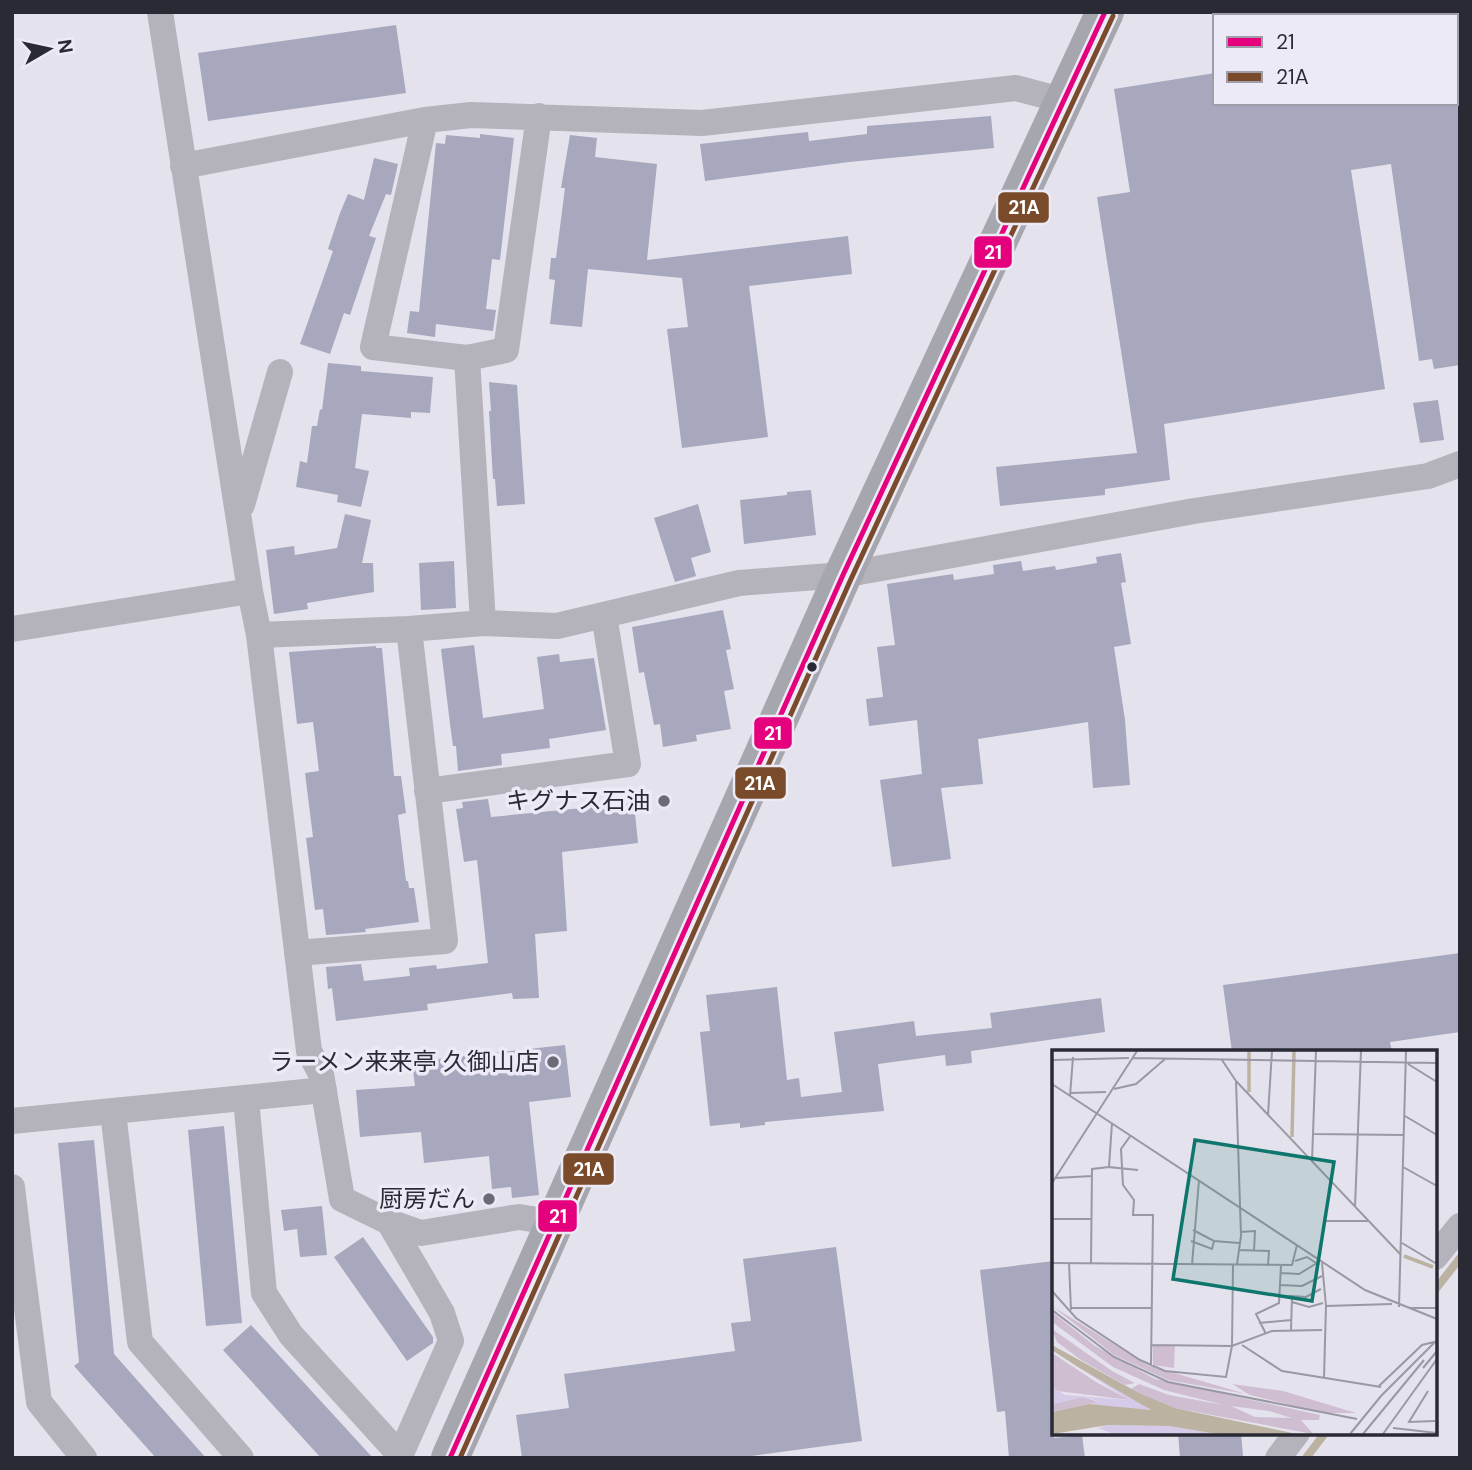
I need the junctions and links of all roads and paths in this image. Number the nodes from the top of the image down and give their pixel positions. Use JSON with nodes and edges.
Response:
{"nodes":[{"id":1,"x":160,"y":12,"type":"edge"},
{"id":2,"x":1105,"y":12,"type":"edge"},
{"id":3,"x":1065,"y":101,"type":"junction"},
{"id":4,"x":539,"y":117,"type":"junction"},
{"id":5,"x":425,"y":120,"type":"junction"},
{"id":6,"x":183,"y":166,"type":"junction"},
{"id":7,"x":467,"y":358,"type":"junction"},
{"id":8,"x":280,"y":372,"type":"dead end"},
{"id":9,"x":1460,"y":464,"type":"edge"},
{"id":10,"x":240,"y":513,"type":"junction"},
{"id":11,"x":843,"y":575,"type":"junction"},
{"id":12,"x":250,"y":591,"type":"junction"},
{"id":13,"x":604,"y":615,"type":"junction"},
{"id":14,"x":483,"y":623,"type":"junction"},
{"id":15,"x":12,"y":629,"type":"edge"},
{"id":16,"x":409,"y":629,"type":"junction"},
{"id":17,"x":259,"y":635,"type":"junction"},
{"id":18,"x":427,"y":791,"type":"junction"},
{"id":19,"x":297,"y":953,"type":"junction"},
{"id":20,"x":324,"y":1090,"type":"junction"},
{"id":21,"x":246,"y":1099,"type":"junction"},
{"id":22,"x":113,"y":1112,"type":"junction"},
{"id":23,"x":12,"y":1121,"type":"edge"},
{"id":24,"x":12,"y":1187,"type":"edge"},
{"id":25,"x":389,"y":1222,"type":"junction"},
{"id":26,"x":556,"y":1223,"type":"junction"},
{"id":27,"x":16,"y":1254,"type":"edge"},
{"id":28,"x":1295,"y":1435,"type":"edge"},
{"id":29,"x":399,"y":1457,"type":"edge"},
{"id":30,"x":84,"y":1458,"type":"edge"},
{"id":31,"x":241,"y":1458,"type":"edge"},
{"id":32,"x":450,"y":1458,"type":"edge"},
{"id":33,"x":1278,"y":1458,"type":"edge"}],
"edges":[{"from":1,"to":6,"type":"street"},
{"from":2,"to":3,"type":"main road"},
{"from":3,"to":4,"type":"street"},
{"from":3,"to":11,"type":"main road"},
{"from":4,"to":5,"type":"street"},
{"from":4,"to":7,"type":"street"},
{"from":5,"to":6,"type":"street"},
{"from":5,"to":7,"type":"street"},
{"from":6,"to":10,"type":"street"},
{"from":7,"to":14,"type":"street"},
{"from":8,"to":10,"type":"street"},
{"from":9,"to":11,"type":"street"},
{"from":10,"to":12,"type":"street"},
{"from":11,"to":13,"type":"street"},
{"from":11,"to":26,"type":"main road"},
{"from":12,"to":15,"type":"street"},
{"from":12,"to":17,"type":"street"},
{"from":13,"to":14,"type":"street"},
{"from":13,"to":18,"type":"street"},
{"from":14,"to":16,"type":"street"},
{"from":16,"to":17,"type":"street"},
{"from":16,"to":18,"type":"street"},
{"from":17,"to":19,"type":"street"},
{"from":18,"to":19,"type":"street"},
{"from":19,"to":20,"type":"street"},
{"from":20,"to":21,"type":"street"},
{"from":20,"to":25,"type":"street"},
{"from":21,"to":22,"type":"street"},
{"from":21,"to":29,"type":"street"},
{"from":22,"to":23,"type":"street"},
{"from":22,"to":31,"type":"street"},
{"from":24,"to":27,"type":"street"},
{"from":25,"to":26,"type":"street"},
{"from":25,"to":29,"type":"street"},
{"from":26,"to":32,"type":"main road"},
{"from":27,"to":30,"type":"street"},
{"from":28,"to":33,"type":"street"}]}
